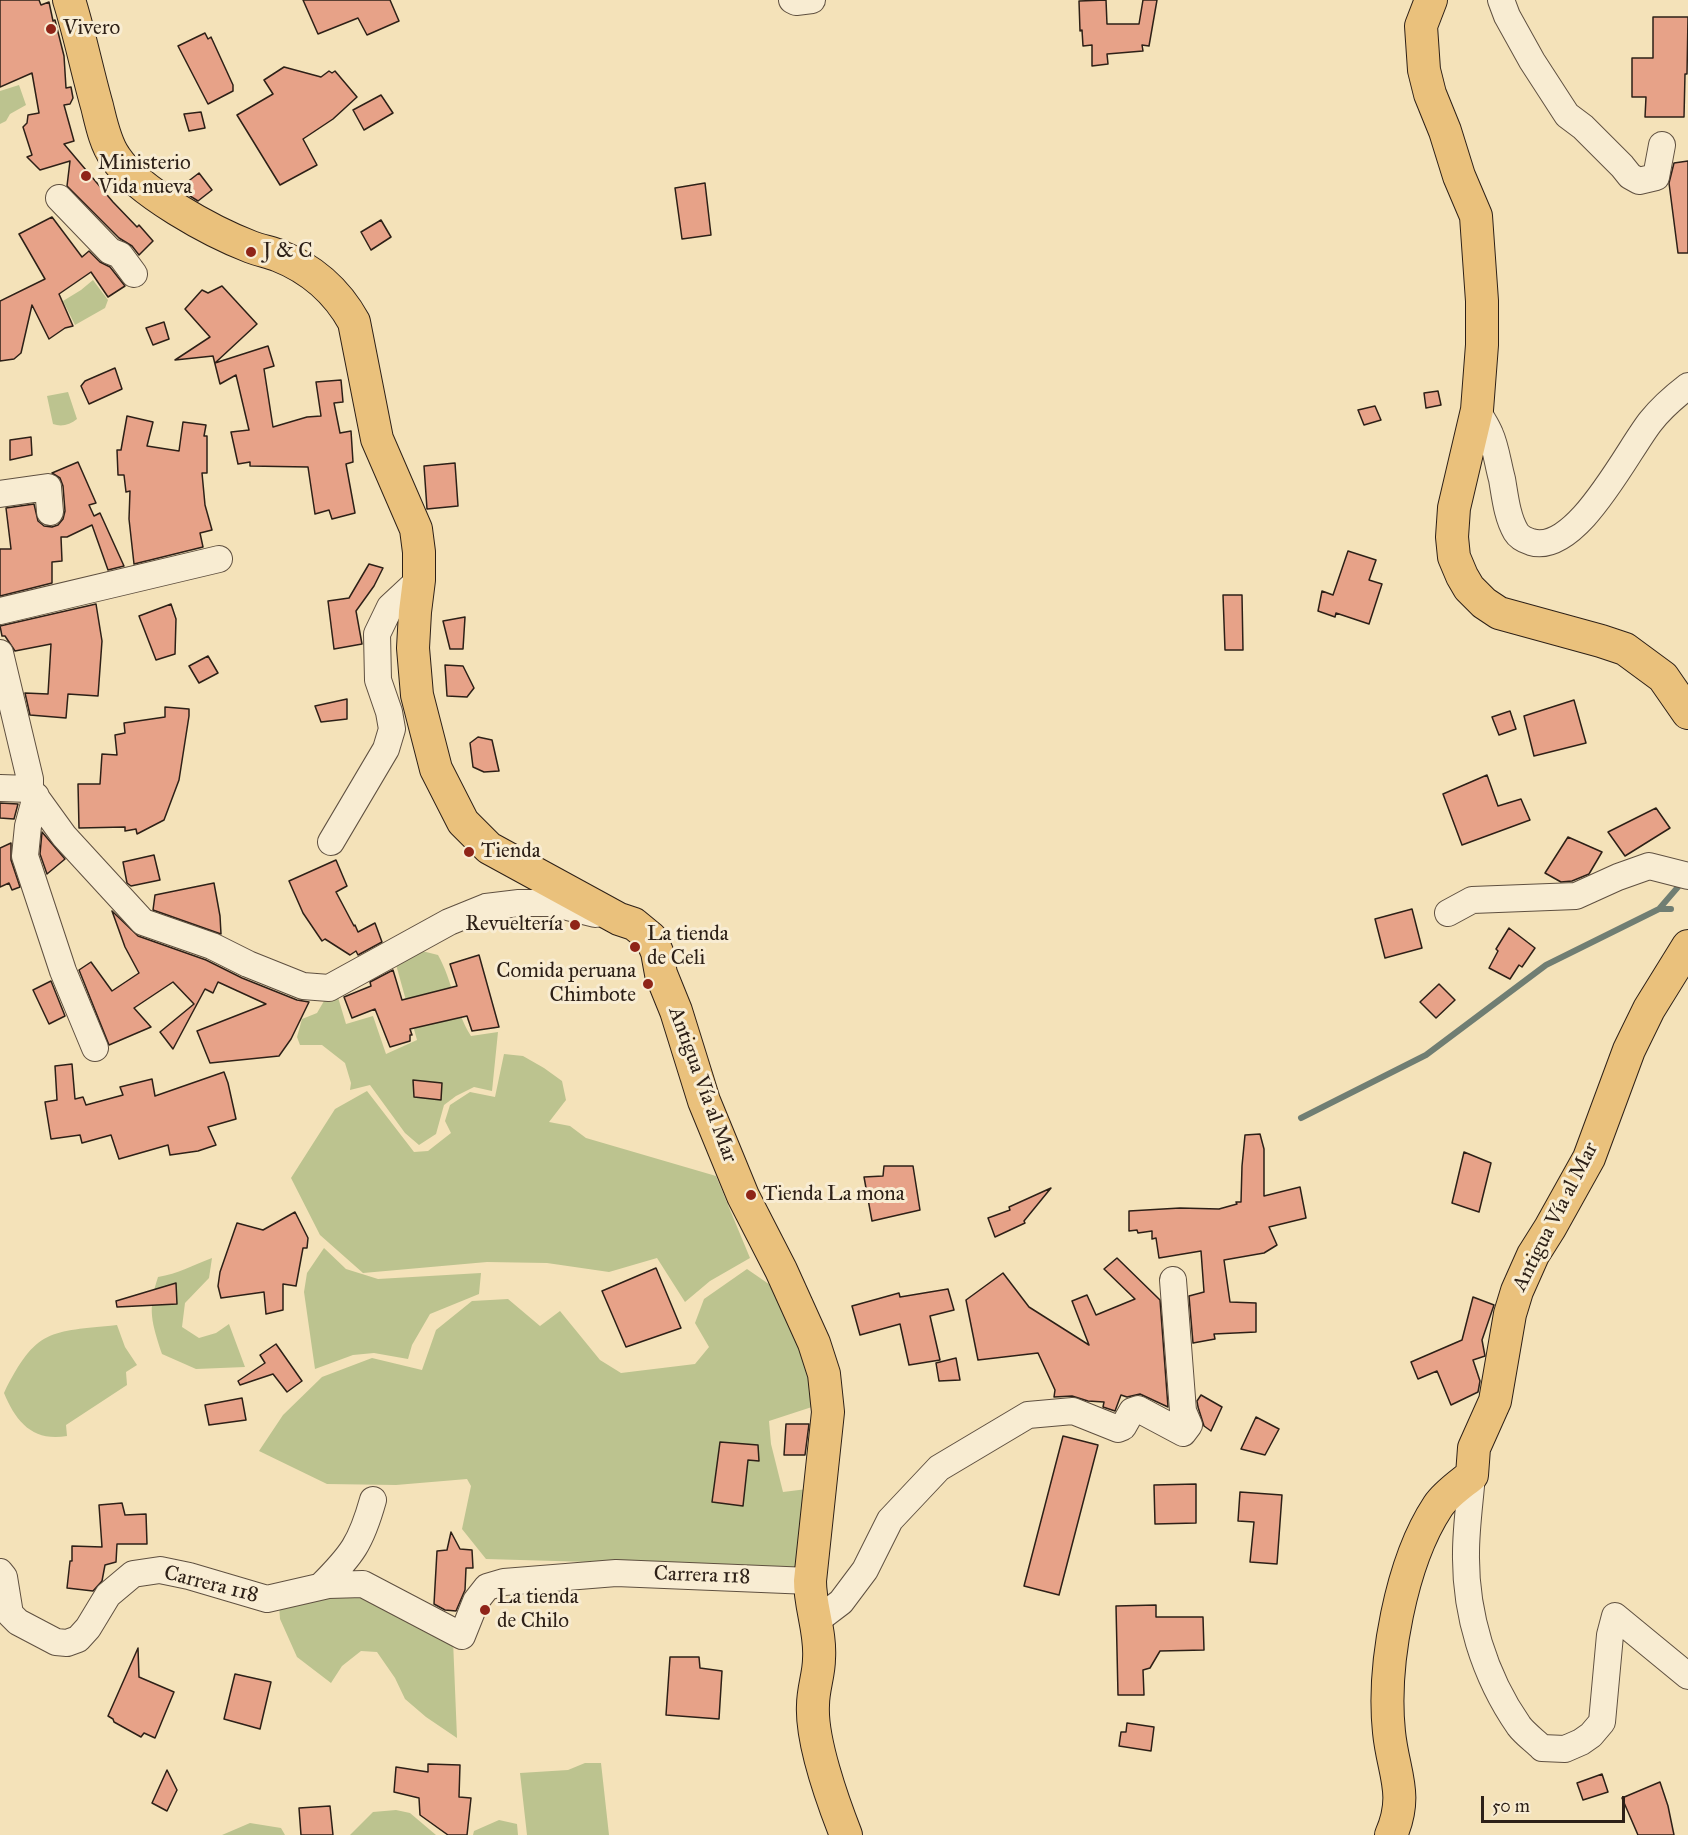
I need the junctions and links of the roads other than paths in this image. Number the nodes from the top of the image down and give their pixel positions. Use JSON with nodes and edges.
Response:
{"nodes":[{"id":1,"x":69,"y":0,"type":"edge"},
{"id":2,"x":792,"y":0,"type":"edge"},
{"id":3,"x":812,"y":0,"type":"edge"},
{"id":4,"x":1431,"y":0,"type":"edge"},
{"id":5,"x":1501,"y":0,"type":"edge"},
{"id":6,"x":1662,"y":145,"type":"dead end"},
{"id":7,"x":58,"y":198,"type":"dead end"},
{"id":8,"x":134,"y":274,"type":"dead end"},
{"id":9,"x":1688,"y":386,"type":"edge"},
{"id":10,"x":1477,"y":410,"type":"junction"},
{"id":11,"x":0,"y":494,"type":"edge"},
{"id":12,"x":50,"y":512,"type":"dead end"},
{"id":13,"x":219,"y":559,"type":"dead end"},
{"id":14,"x":419,"y":580,"type":"junction"},
{"id":15,"x":0,"y":611,"type":"edge"},
{"id":16,"x":0,"y":653,"type":"edge"},
{"id":17,"x":1688,"y":713,"type":"edge"},
{"id":18,"x":0,"y":788,"type":"edge"},
{"id":19,"x":33,"y":792,"type":"junction"},
{"id":20,"x":331,"y":842,"type":"dead end"},
{"id":21,"x":1688,"y":876,"type":"edge"},
{"id":22,"x":1448,"y":913,"type":"dead end"},
{"id":23,"x":619,"y":919,"type":"junction"},
{"id":24,"x":1688,"y":946,"type":"edge"},
{"id":25,"x":95,"y":1048,"type":"dead end"},
{"id":26,"x":1173,"y":1280,"type":"dead end"},
{"id":27,"x":1472,"y":1475,"type":"junction"},
{"id":28,"x":373,"y":1500,"type":"dead end"},
{"id":29,"x":0,"y":1572,"type":"edge"},
{"id":30,"x":810,"y":1581,"type":"junction"},
{"id":31,"x":321,"y":1586,"type":"junction"},
{"id":32,"x":816,"y":1621,"type":"junction"},
{"id":33,"x":1688,"y":1676,"type":"edge"},
{"id":34,"x":846,"y":1835,"type":"edge"},
{"id":35,"x":1391,"y":1835,"type":"edge"}],
"edges":[{"from":1,"to":14,"type":"main road","name":"Antigua Vía al Mar"},
{"from":2,"to":3,"type":"street"},
{"from":4,"to":10,"type":"main road"},
{"from":5,"to":6,"type":"street"},
{"from":7,"to":8,"type":"street"},
{"from":9,"to":10,"type":"street"},
{"from":10,"to":17,"type":"main road"},
{"from":11,"to":12,"type":"street"},
{"from":13,"to":15,"type":"street"},
{"from":14,"to":20,"type":"street"},
{"from":14,"to":23,"type":"main road","name":"Antigua Vía al Mar"},
{"from":16,"to":19,"type":"street"},
{"from":18,"to":19,"type":"street"},
{"from":19,"to":23,"type":"street"},
{"from":19,"to":25,"type":"street"},
{"from":21,"to":22,"type":"street"},
{"from":23,"to":30,"type":"main road","name":"Antigua Vía al Mar"},
{"from":24,"to":27,"type":"main road","name":"Antigua Vía al Mar"},
{"from":26,"to":32,"type":"street"},
{"from":27,"to":33,"type":"street"},
{"from":27,"to":35,"type":"main road"},
{"from":28,"to":31,"type":"street"},
{"from":29,"to":31,"type":"street","name":"Carrera 118"},
{"from":30,"to":31,"type":"street","name":"Carrera 118"},
{"from":30,"to":32,"type":"main road","name":"Antigua Vía al Mar"},
{"from":32,"to":34,"type":"main road","name":"Antigua Vía al Mar"}]}
